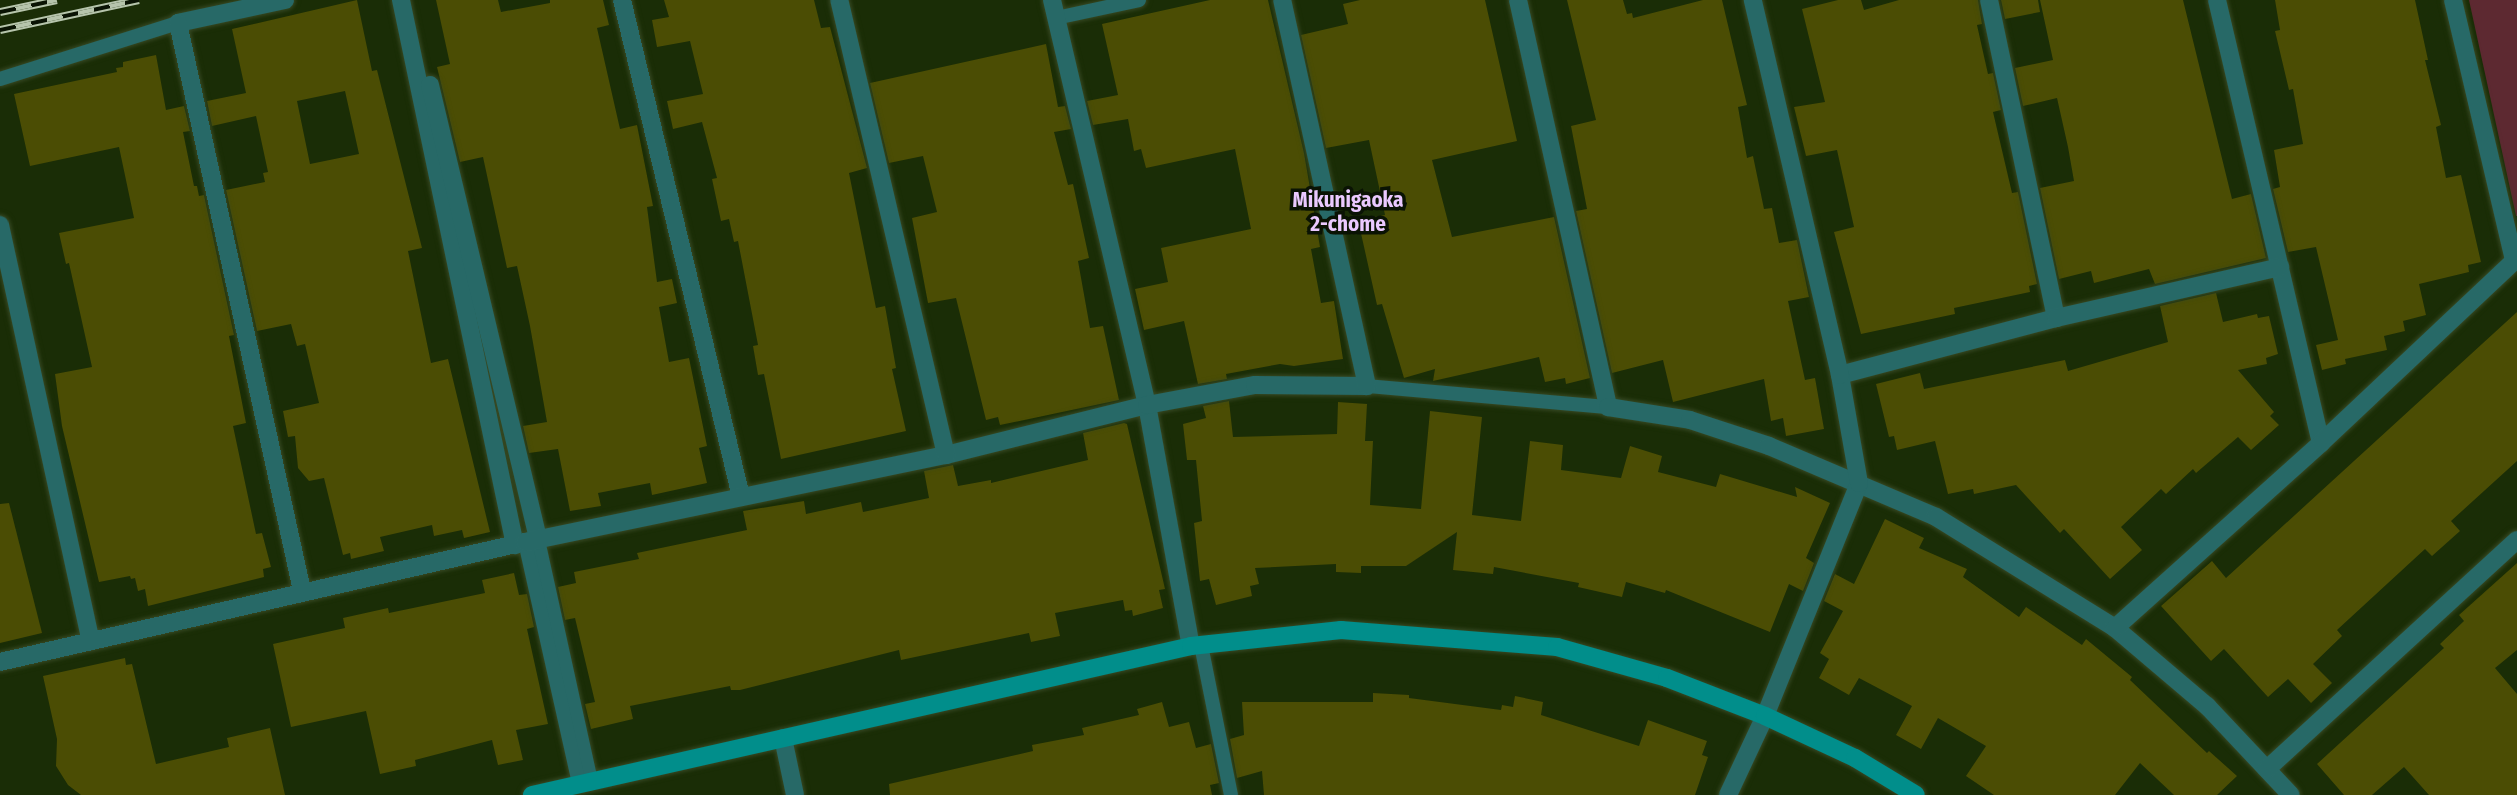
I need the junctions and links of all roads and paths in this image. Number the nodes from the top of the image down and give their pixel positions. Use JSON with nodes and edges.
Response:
{"nodes":[{"id":1,"x":285,"y":0,"type":"edge"},
{"id":2,"x":401,"y":0,"type":"edge"},
{"id":3,"x":410,"y":0,"type":"edge"},
{"id":4,"x":622,"y":0,"type":"edge"},
{"id":5,"x":839,"y":0,"type":"edge"},
{"id":6,"x":1052,"y":0,"type":"edge"},
{"id":7,"x":1139,"y":0,"type":"edge"},
{"id":8,"x":1282,"y":0,"type":"edge"},
{"id":9,"x":1518,"y":0,"type":"edge"},
{"id":10,"x":1752,"y":0,"type":"edge"},
{"id":11,"x":1989,"y":0,"type":"edge"},
{"id":12,"x":2217,"y":0,"type":"edge"},
{"id":13,"x":2453,"y":0,"type":"edge"},
{"id":14,"x":1056,"y":18,"type":"junction"},
{"id":15,"x":177,"y":23,"type":"junction"},
{"id":16,"x":0,"y":79,"type":"edge"},
{"id":17,"x":0,"y":225,"type":"edge"},
{"id":18,"x":2516,"y":259,"type":"edge"},
{"id":19,"x":2280,"y":267,"type":"junction"},
{"id":20,"x":2056,"y":318,"type":"junction"},
{"id":21,"x":1840,"y":374,"type":"junction"},
{"id":22,"x":1367,"y":386,"type":"junction"},
{"id":23,"x":1147,"y":405,"type":"junction"},
{"id":24,"x":1608,"y":407,"type":"junction"},
{"id":25,"x":2321,"y":443,"type":"junction"},
{"id":26,"x":946,"y":455,"type":"junction"},
{"id":27,"x":1859,"y":483,"type":"junction"},
{"id":28,"x":741,"y":497,"type":"junction"},
{"id":29,"x":2517,"y":540,"type":"edge"},
{"id":30,"x":526,"y":542,"type":"junction"},
{"id":31,"x":302,"y":591,"type":"junction"},
{"id":32,"x":2115,"y":628,"type":"junction"},
{"id":33,"x":91,"y":641,"type":"junction"},
{"id":34,"x":1196,"y":645,"type":"junction"},
{"id":35,"x":0,"y":662,"type":"edge"},
{"id":36,"x":1765,"y":716,"type":"junction"},
{"id":37,"x":783,"y":737,"type":"junction"},
{"id":38,"x":2267,"y":769,"type":"junction"},
{"id":39,"x":585,"y":783,"type":"junction"},
{"id":40,"x":532,"y":795,"type":"edge"},
{"id":41,"x":795,"y":795,"type":"edge"},
{"id":42,"x":1231,"y":795,"type":"edge"},
{"id":43,"x":1728,"y":795,"type":"edge"},
{"id":44,"x":1916,"y":795,"type":"edge"},
{"id":45,"x":2291,"y":795,"type":"edge"}],
"edges":[{"from":1,"to":15,"type":"street"},
{"from":2,"to":30,"type":"street"},
{"from":3,"to":30,"type":"street"},
{"from":4,"to":28,"type":"street"},
{"from":5,"to":26,"type":"street"},
{"from":6,"to":14,"type":"street"},
{"from":7,"to":14,"type":"lane"},
{"from":8,"to":22,"type":"street"},
{"from":9,"to":24,"type":"street"},
{"from":10,"to":21,"type":"street"},
{"from":11,"to":20,"type":"street"},
{"from":12,"to":19,"type":"street"},
{"from":13,"to":18,"type":"street"},
{"from":14,"to":23,"type":"street"},
{"from":15,"to":16,"type":"lane"},
{"from":15,"to":31,"type":"street"},
{"from":17,"to":33,"type":"street"},
{"from":18,"to":25,"type":"street"},
{"from":19,"to":20,"type":"street"},
{"from":19,"to":25,"type":"street"},
{"from":20,"to":21,"type":"street"},
{"from":21,"to":27,"type":"street"},
{"from":22,"to":23,"type":"street"},
{"from":22,"to":24,"type":"lane"},
{"from":23,"to":26,"type":"street"},
{"from":23,"to":34,"type":"street"},
{"from":24,"to":27,"type":"street"},
{"from":25,"to":32,"type":"street"},
{"from":26,"to":28,"type":"street"},
{"from":27,"to":32,"type":"street"},
{"from":27,"to":36,"type":"street"},
{"from":28,"to":30,"type":"street"},
{"from":29,"to":38,"type":"street"},
{"from":30,"to":31,"type":"street"},
{"from":30,"to":39,"type":"lane"},
{"from":31,"to":33,"type":"street"},
{"from":32,"to":38,"type":"street"},
{"from":33,"to":35,"type":"street"},
{"from":34,"to":36,"type":"street"},
{"from":34,"to":37,"type":"street"},
{"from":34,"to":42,"type":"lane"},
{"from":36,"to":43,"type":"street"},
{"from":36,"to":44,"type":"street"},
{"from":37,"to":39,"type":"street"},
{"from":37,"to":41,"type":"street"},
{"from":38,"to":45,"type":"street"},
{"from":39,"to":40,"type":"street"}]}
